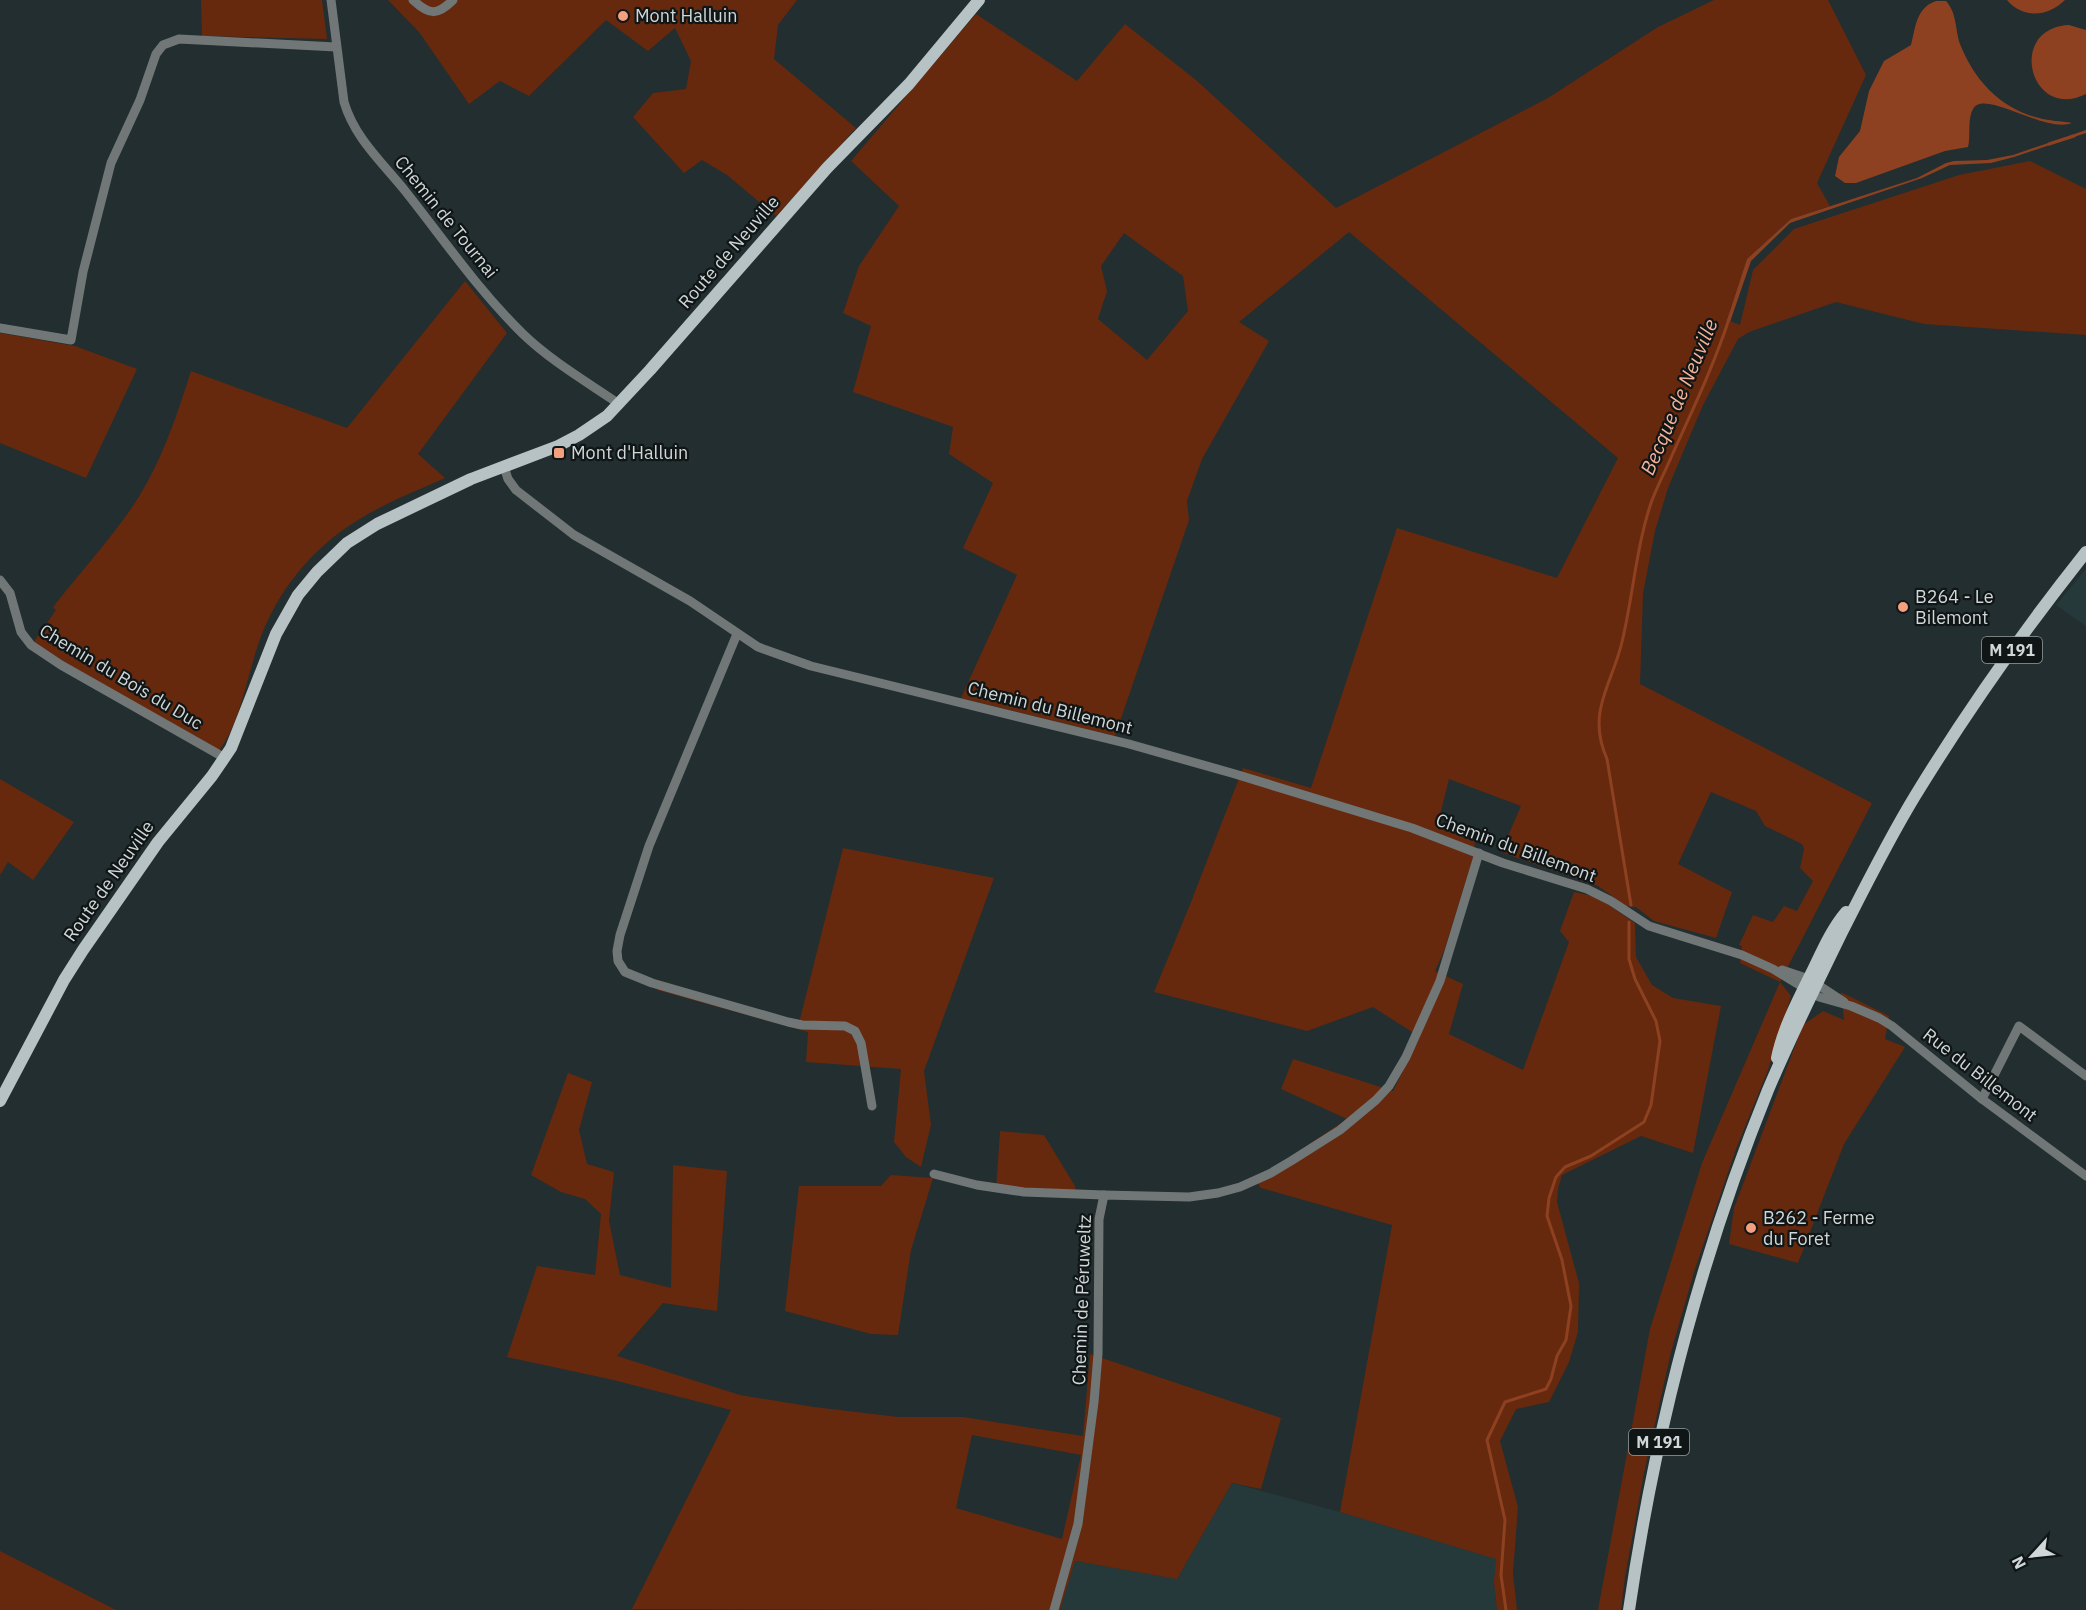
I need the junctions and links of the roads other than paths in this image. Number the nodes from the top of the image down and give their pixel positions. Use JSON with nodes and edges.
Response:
{"nodes":[{"id":1,"x":331,"y":0,"type":"edge"},
{"id":2,"x":413,"y":0,"type":"edge"},
{"id":3,"x":453,"y":0,"type":"edge"},
{"id":4,"x":980,"y":0,"type":"edge"},
{"id":5,"x":336,"y":47,"type":"junction"},
{"id":6,"x":0,"y":328,"type":"edge"},
{"id":7,"x":619,"y":404,"type":"junction"},
{"id":8,"x":504,"y":466,"type":"junction"},
{"id":9,"x":2086,"y":552,"type":"edge"},
{"id":10,"x":0,"y":580,"type":"edge"},
{"id":11,"x":737,"y":634,"type":"junction"},
{"id":12,"x":225,"y":758,"type":"junction"},
{"id":13,"x":1479,"y":853,"type":"junction"},
{"id":14,"x":1628,"y":913,"type":"joint"},
{"id":15,"x":1810,"y":986,"type":"junction"},
{"id":16,"x":2086,"y":1076,"type":"edge"},
{"id":17,"x":1983,"y":1099,"type":"junction"},
{"id":18,"x":0,"y":1101,"type":"edge"},
{"id":19,"x":872,"y":1106,"type":"dead end"},
{"id":20,"x":934,"y":1174,"type":"dead end"},
{"id":21,"x":2086,"y":1176,"type":"edge"},
{"id":22,"x":1104,"y":1195,"type":"junction"},
{"id":23,"x":1054,"y":1610,"type":"edge"},
{"id":24,"x":1629,"y":1610,"type":"edge"}],
"edges":[{"from":1,"to":5,"type":"street","name":"Chemin de Tournai"},
{"from":2,"to":3,"type":"street"},
{"from":4,"to":7,"type":"main road","name":"Route de Neuville"},
{"from":5,"to":6,"type":"street"},
{"from":5,"to":7,"type":"street","name":"Chemin de Tournai"},
{"from":7,"to":8,"type":"main road","name":"Route de Neuville"},
{"from":8,"to":11,"type":"street","name":"Chemin du Billemont"},
{"from":8,"to":12,"type":"main road","name":"Route de Neuville"},
{"from":9,"to":15,"type":"main road","number":"M 191"},
{"from":10,"to":12,"type":"street","name":"Chemin du Bois du Duc"},
{"from":11,"to":13,"type":"street","name":"Chemin du Billemont"},
{"from":11,"to":19,"type":"street"},
{"from":12,"to":18,"type":"main road","name":"Route de Neuville"},
{"from":13,"to":14,"type":"street","name":"Chemin du Billemont"},
{"from":13,"to":22,"type":"street","name":"Chemin de Péruweltz"},
{"from":14,"to":15,"type":"street","name":"Rue du Billemont"},
{"from":15,"to":17,"type":"street","name":"Rue du Billemont"},
{"from":15,"to":24,"type":"main road","number":"M 191"},
{"from":16,"to":17,"type":"street"},
{"from":17,"to":21,"type":"street","name":"Rue du Billemont"},
{"from":20,"to":22,"type":"street"},
{"from":22,"to":23,"type":"street","name":"Chemin de Péruweltz"}]}
